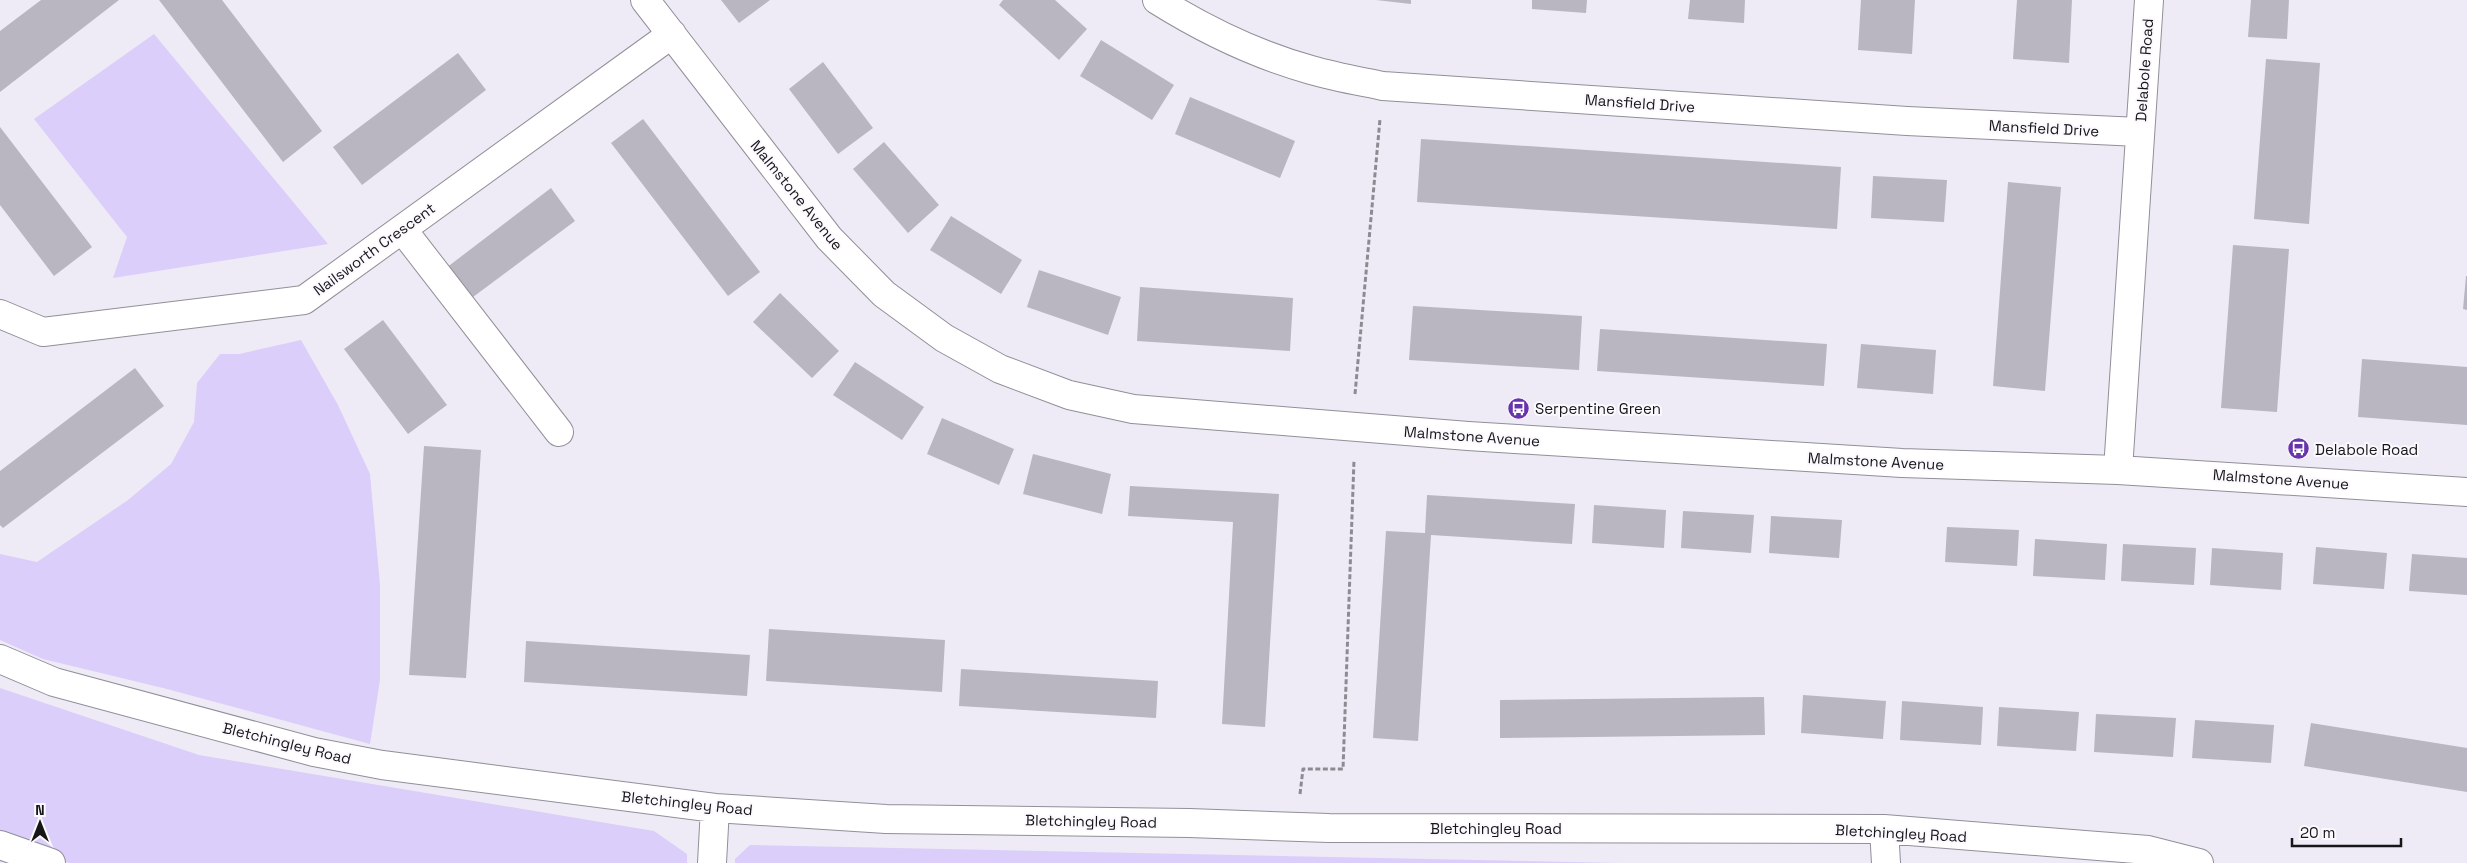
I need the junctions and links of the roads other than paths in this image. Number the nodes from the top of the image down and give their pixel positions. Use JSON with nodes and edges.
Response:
{"nodes":[{"id":1,"x":645,"y":0,"type":"edge"},
{"id":2,"x":1157,"y":0,"type":"edge"},
{"id":3,"x":2149,"y":0,"type":"edge"},
{"id":4,"x":672,"y":34,"type":"junction"},
{"id":5,"x":2139,"y":132,"type":"junction"},
{"id":6,"x":402,"y":229,"type":"junction"},
{"id":7,"x":0,"y":314,"type":"edge"},
{"id":8,"x":559,"y":432,"type":"dead end"},
{"id":9,"x":2118,"y":470,"type":"junction"},
{"id":10,"x":2467,"y":492,"type":"edge"},
{"id":11,"x":0,"y":659,"type":"edge"},
{"id":12,"x":715,"y":808,"type":"junction"},
{"id":13,"x":1884,"y":830,"type":"junction"},
{"id":14,"x":0,"y":845,"type":"edge"},
{"id":15,"x":51,"y":863,"type":"edge"},
{"id":16,"x":712,"y":863,"type":"edge"},
{"id":17,"x":1886,"y":863,"type":"edge"},
{"id":18,"x":2199,"y":863,"type":"edge"}],
"edges":[{"from":1,"to":4,"type":"street","name":"Malmstone Avenue"},
{"from":2,"to":5,"type":"street","name":"Mansfield Drive"},
{"from":3,"to":5,"type":"street","name":"Delabole Road"},
{"from":4,"to":6,"type":"street","name":"Nailsworth Crescent"},
{"from":4,"to":9,"type":"street","name":"Malmstone Avenue"},
{"from":5,"to":9,"type":"street","name":"Delabole Road"},
{"from":6,"to":7,"type":"street","name":"Nailsworth Crescent"},
{"from":6,"to":8,"type":"street"},
{"from":9,"to":10,"type":"street","name":"Malmstone Avenue"},
{"from":11,"to":12,"type":"street","name":"Bletchingley Road"},
{"from":12,"to":13,"type":"street","name":"Bletchingley Road"},
{"from":12,"to":16,"type":"street"},
{"from":13,"to":17,"type":"street"},
{"from":13,"to":18,"type":"street","name":"Bletchingley Road"},
{"from":14,"to":15,"type":"street"}]}
